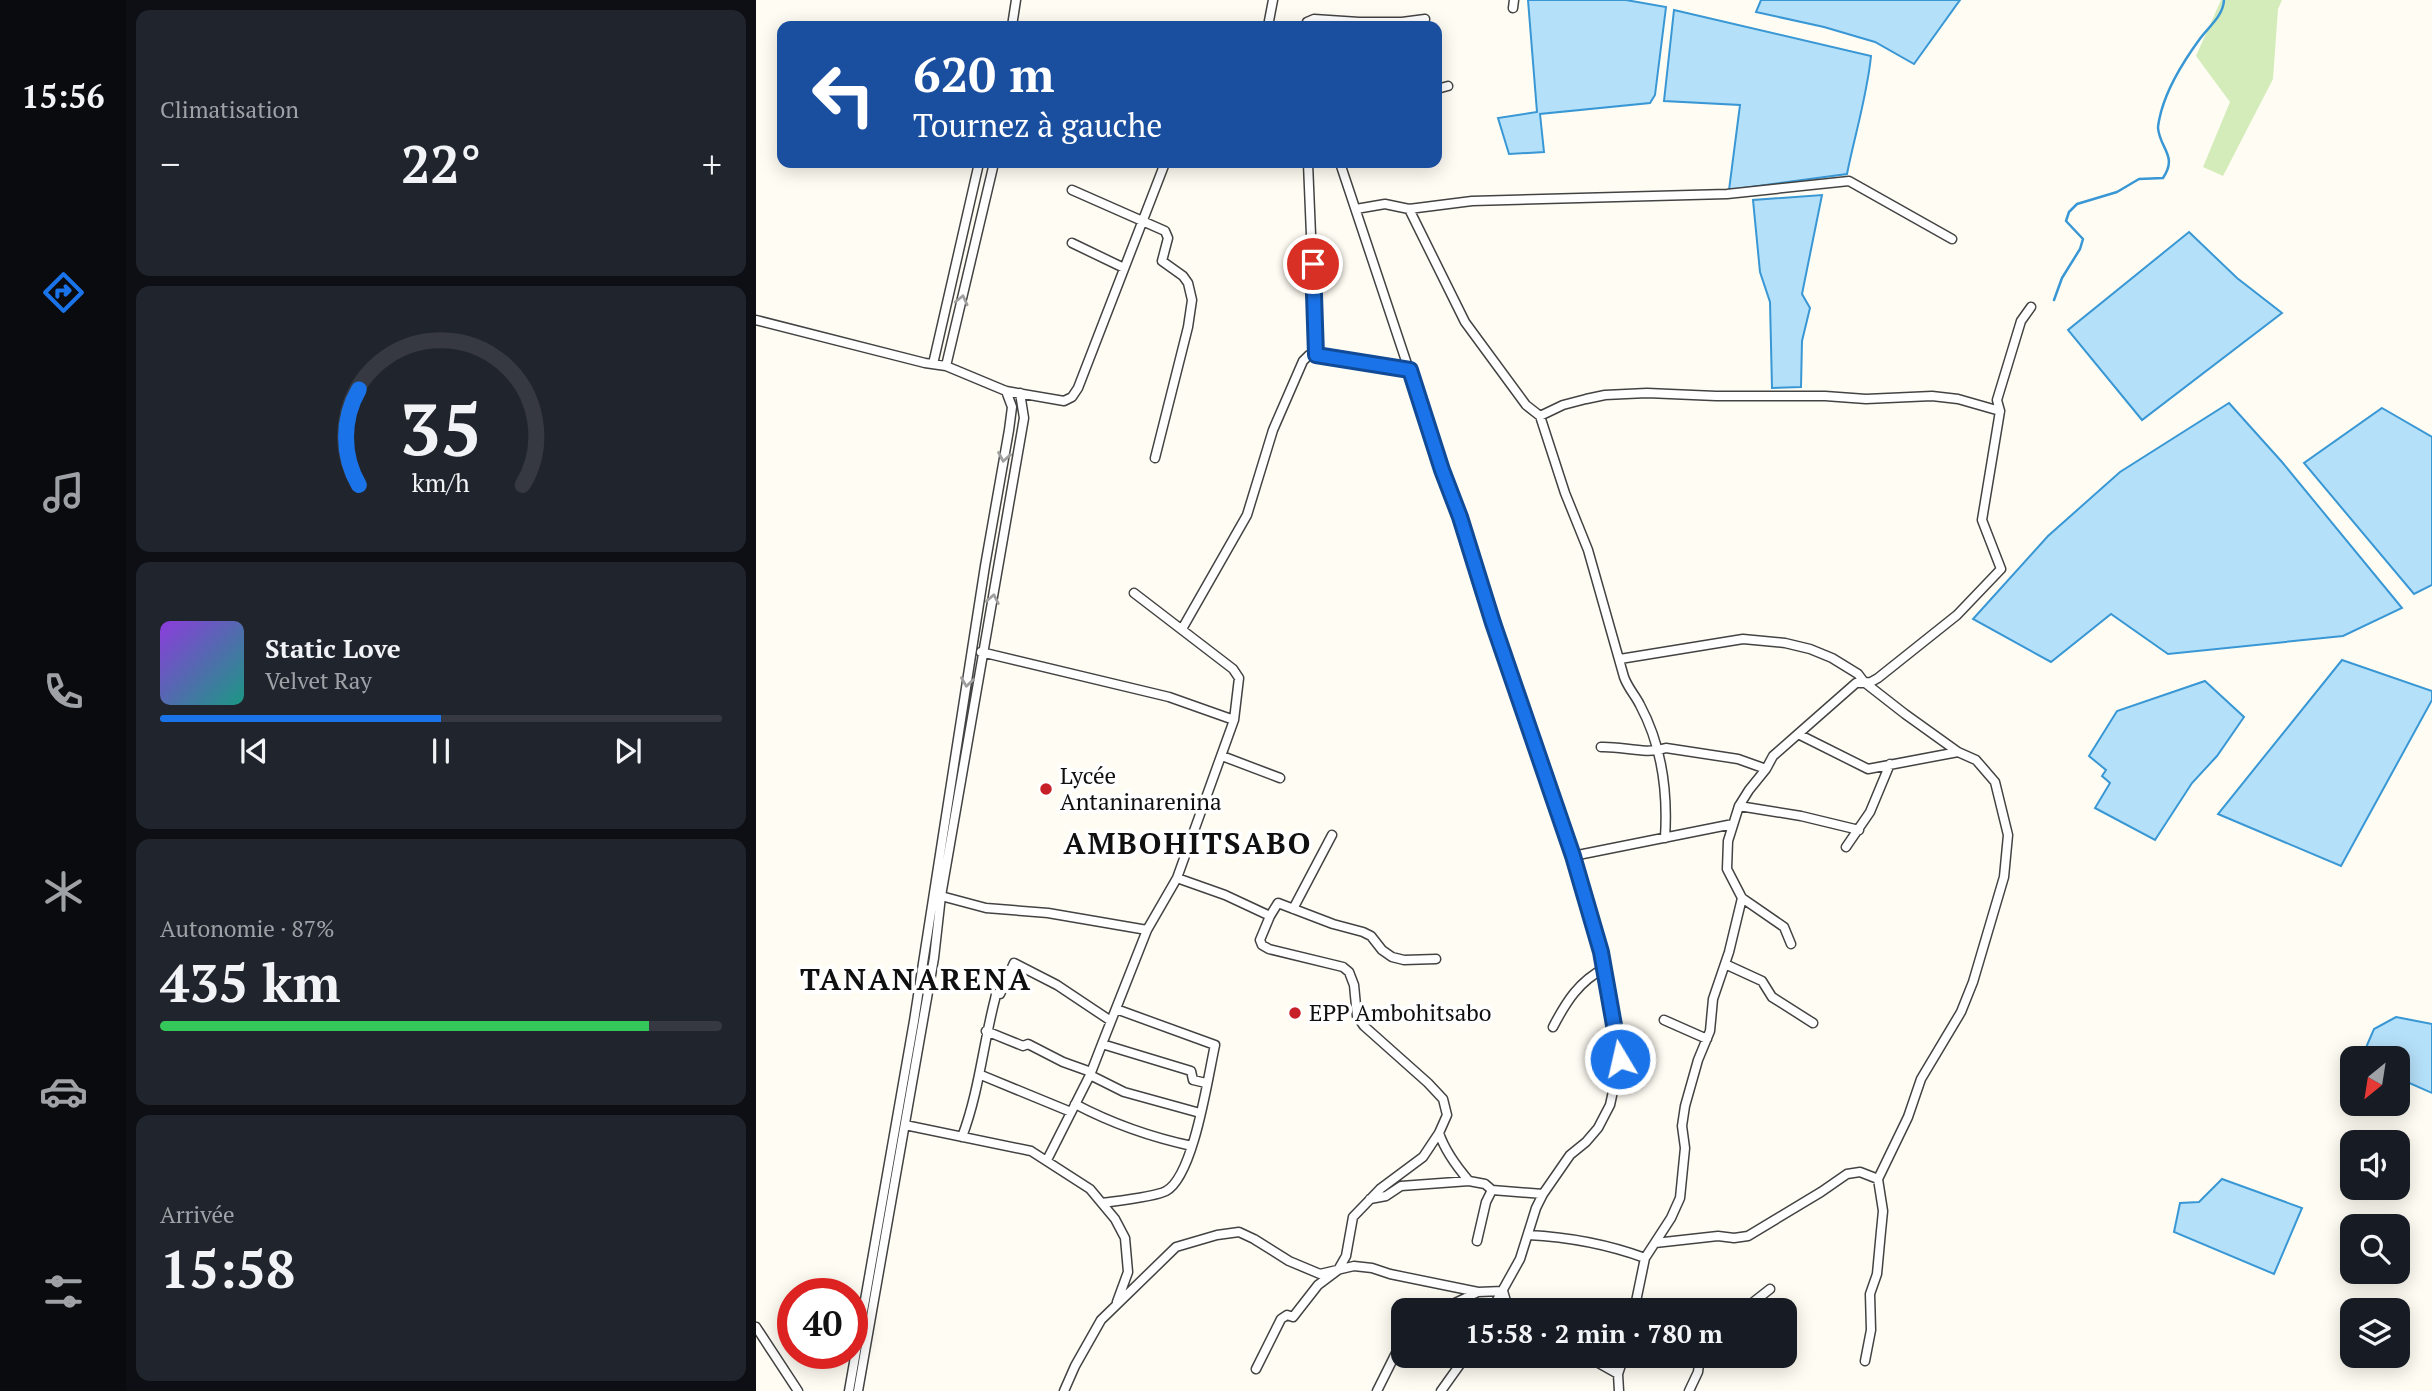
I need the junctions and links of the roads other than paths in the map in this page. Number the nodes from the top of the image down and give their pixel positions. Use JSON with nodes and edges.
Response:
{"nodes":[{"id":1,"x":1016,"y":0,"type":"edge"},
{"id":2,"x":1273,"y":0,"type":"edge"},
{"id":3,"x":1425,"y":19,"type":"dead end"},
{"id":4,"x":1013,"y":21,"type":"edge"},
{"id":5,"x":1269,"y":21,"type":"edge"},
{"id":6,"x":1309,"y":21,"type":"edge"},
{"id":7,"x":1344,"y":21,"type":"edge"},
{"id":8,"x":1410,"y":21,"type":"edge"},
{"id":9,"x":1448,"y":86,"type":"dead end"},
{"id":10,"x":1442,"y":88,"type":"edge"},
{"id":11,"x":978,"y":168,"type":"edge"},
{"id":12,"x":993,"y":168,"type":"edge"},
{"id":13,"x":1163,"y":168,"type":"edge"},
{"id":14,"x":1308,"y":168,"type":"edge"},
{"id":15,"x":1342,"y":168,"type":"edge"},
{"id":16,"x":1072,"y":190,"type":"dead end"},
{"id":17,"x":1356,"y":209,"type":"junction"},
{"id":18,"x":1409,"y":209,"type":"junction"},
{"id":19,"x":1143,"y":219,"type":"junction"},
{"id":20,"x":1952,"y":239,"type":"dead end"},
{"id":21,"x":1072,"y":243,"type":"dead end"},
{"id":22,"x":1124,"y":268,"type":"junction"},
{"id":23,"x":2031,"y":307,"type":"dead end"},
{"id":24,"x":756,"y":320,"type":"edge"},
{"id":25,"x":1316,"y":355,"type":"junction"},
{"id":26,"x":933,"y":364,"type":"junction"},
{"id":27,"x":946,"y":366,"type":"junction"},
{"id":28,"x":1410,"y":370,"type":"junction"},
{"id":29,"x":1006,"y":391,"type":"junction"},
{"id":30,"x":1020,"y":393,"type":"junction"},
{"id":31,"x":2000,"y":411,"type":"junction"},
{"id":32,"x":1540,"y":416,"type":"junction"},
{"id":33,"x":1155,"y":458,"type":"dead end"},
{"id":34,"x":985,"y":566,"type":"junction"},
{"id":35,"x":998,"y":568,"type":"junction"},
{"id":36,"x":1134,"y":593,"type":"dead end"},
{"id":37,"x":1182,"y":629,"type":"junction"},
{"id":38,"x":971,"y":650,"type":"junction"},
{"id":39,"x":983,"y":653,"type":"junction"},
{"id":40,"x":1620,"y":659,"type":"junction"},
{"id":41,"x":1864,"y":682,"type":"junction"},
{"id":42,"x":1234,"y":720,"type":"junction"},
{"id":43,"x":1798,"y":734,"type":"junction"},
{"id":44,"x":1601,"y":747,"type":"dead end"},
{"id":45,"x":1657,"y":751,"type":"junction"},
{"id":46,"x":1958,"y":752,"type":"junction"},
{"id":47,"x":1222,"y":756,"type":"junction"},
{"id":48,"x":1890,"y":764,"type":"junction"},
{"id":49,"x":1766,"y":769,"type":"junction"},
{"id":50,"x":1280,"y":779,"type":"dead end"},
{"id":51,"x":1739,"y":806,"type":"junction"},
{"id":52,"x":952,"y":808,"type":"junction"},
{"id":53,"x":1733,"y":824,"type":"junction"},
{"id":54,"x":1859,"y":830,"type":"junction"},
{"id":55,"x":1332,"y":835,"type":"dead end"},
{"id":56,"x":1665,"y":838,"type":"junction"},
{"id":57,"x":1846,"y":847,"type":"dead end"},
{"id":58,"x":1573,"y":856,"type":"junction"},
{"id":59,"x":1177,"y":878,"type":"junction"},
{"id":60,"x":939,"y":890,"type":"junction"},
{"id":61,"x":1742,"y":898,"type":"junction"},
{"id":62,"x":1293,"y":909,"type":"junction"},
{"id":63,"x":1270,"y":916,"type":"junction"},
{"id":64,"x":1147,"y":930,"type":"junction"},
{"id":65,"x":1791,"y":944,"type":"dead end"},
{"id":66,"x":1436,"y":959,"type":"dead end"},
{"id":67,"x":1725,"y":964,"type":"junction"},
{"id":68,"x":1605,"y":968,"type":"junction"},
{"id":69,"x":1116,"y":1009,"type":"junction"},
{"id":70,"x":1664,"y":1020,"type":"dead end"},
{"id":71,"x":1111,"y":1021,"type":"junction"},
{"id":72,"x":1813,"y":1023,"type":"dead end"},
{"id":73,"x":1553,"y":1027,"type":"dead end"},
{"id":74,"x":986,"y":1031,"type":"junction"},
{"id":75,"x":1707,"y":1038,"type":"junction"},
{"id":76,"x":1102,"y":1044,"type":"junction"},
{"id":77,"x":1091,"y":1074,"type":"junction"},
{"id":78,"x":981,"y":1075,"type":"junction"},
{"id":79,"x":1206,"y":1083,"type":"junction"},
{"id":80,"x":1073,"y":1108,"type":"junction"},
{"id":81,"x":903,"y":1110,"type":"junction"},
{"id":82,"x":1200,"y":1113,"type":"junction"},
{"id":83,"x":905,"y":1125,"type":"junction"},
{"id":84,"x":1439,"y":1133,"type":"junction"},
{"id":85,"x":962,"y":1137,"type":"junction"},
{"id":86,"x":1192,"y":1146,"type":"junction"},
{"id":87,"x":1047,"y":1160,"type":"junction"},
{"id":88,"x":1878,"y":1179,"type":"junction"},
{"id":89,"x":1469,"y":1181,"type":"junction"},
{"id":90,"x":1492,"y":1190,"type":"junction"},
{"id":91,"x":1543,"y":1194,"type":"junction"},
{"id":92,"x":1370,"y":1199,"type":"junction"},
{"id":93,"x":1102,"y":1203,"type":"junction"},
{"id":94,"x":1528,"y":1235,"type":"junction"},
{"id":95,"x":1477,"y":1241,"type":"dead end"},
{"id":96,"x":1656,"y":1243,"type":"junction"},
{"id":97,"x":880,"y":1244,"type":"junction"},
{"id":98,"x":1645,"y":1258,"type":"junction"},
{"id":99,"x":1338,"y":1270,"type":"junction"},
{"id":100,"x":1770,"y":1289,"type":"dead end"},
{"id":101,"x":871,"y":1290,"type":"junction"},
{"id":102,"x":1503,"y":1291,"type":"junction"},
{"id":103,"x":1478,"y":1292,"type":"junction"},
{"id":104,"x":1465,"y":1298,"type":"edge"},
{"id":105,"x":1499,"y":1298,"type":"edge"},
{"id":106,"x":1505,"y":1298,"type":"edge"},
{"id":107,"x":1638,"y":1298,"type":"edge"},
{"id":108,"x":1759,"y":1298,"type":"edge"},
{"id":109,"x":1116,"y":1305,"type":"junction"},
{"id":110,"x":756,"y":1327,"type":"edge"},
{"id":111,"x":1391,"y":1360,"type":"edge"},
{"id":112,"x":1864,"y":1361,"type":"dead end"},
{"id":113,"x":1256,"y":1368,"type":"dead end"},
{"id":114,"x":1457,"y":1368,"type":"edge"},
{"id":115,"x":1607,"y":1368,"type":"edge"},
{"id":116,"x":1620,"y":1368,"type":"edge"},
{"id":117,"x":1698,"y":1368,"type":"edge"},
{"id":118,"x":1618,"y":1374,"type":"junction"},
{"id":119,"x":798,"y":1391,"type":"edge"},
{"id":120,"x":849,"y":1391,"type":"edge"},
{"id":121,"x":858,"y":1391,"type":"edge"},
{"id":122,"x":1064,"y":1391,"type":"edge"},
{"id":123,"x":1377,"y":1391,"type":"edge"},
{"id":124,"x":1441,"y":1391,"type":"edge"},
{"id":125,"x":1619,"y":1391,"type":"edge"},
{"id":126,"x":1689,"y":1391,"type":"edge"}],
"edges":[{"from":1,"to":4,"type":"street"},
{"from":2,"to":5,"type":"street"},
{"from":3,"to":8,"type":"street"},
{"from":6,"to":7,"type":"street"},
{"from":9,"to":10,"type":"street"},
{"from":11,"to":26,"type":"street"},
{"from":27,"to":12,"type":"street","one_way":true},
{"from":13,"to":19,"type":"street"},
{"from":14,"to":25,"type":"street"},
{"from":15,"to":17,"type":"street"},
{"from":16,"to":19,"type":"street"},
{"from":17,"to":18,"type":"street"},
{"from":17,"to":28,"type":"street"},
{"from":18,"to":20,"type":"street"},
{"from":18,"to":32,"type":"street"},
{"from":19,"to":22,"type":"street"},
{"from":19,"to":33,"type":"street"},
{"from":21,"to":22,"type":"street"},
{"from":22,"to":30,"type":"street"},
{"from":23,"to":31,"type":"street"},
{"from":24,"to":26,"type":"street"},
{"from":25,"to":28,"type":"street"},
{"from":25,"to":37,"type":"street"},
{"from":26,"to":27,"type":"street"},
{"from":27,"to":29,"type":"street"},
{"from":28,"to":58,"type":"street"},
{"from":29,"to":30,"type":"street"},
{"from":29,"to":34,"type":"street","one_way":true},
{"from":30,"to":35,"type":"street"},
{"from":31,"to":32,"type":"street"},
{"from":31,"to":41,"type":"street"},
{"from":32,"to":40,"type":"street"},
{"from":34,"to":35,"type":"street"},
{"from":34,"to":38,"type":"street"},
{"from":39,"to":35,"type":"street","one_way":true},
{"from":36,"to":37,"type":"street"},
{"from":37,"to":42,"type":"street"},
{"from":38,"to":39,"type":"street"},
{"from":38,"to":52,"type":"street","one_way":true},
{"from":39,"to":42,"type":"street"},
{"from":39,"to":52,"type":"street"},
{"from":40,"to":41,"type":"street"},
{"from":40,"to":45,"type":"street"},
{"from":41,"to":43,"type":"street"},
{"from":41,"to":46,"type":"street"},
{"from":42,"to":47,"type":"street"},
{"from":43,"to":48,"type":"street"},
{"from":43,"to":49,"type":"street"},
{"from":44,"to":45,"type":"street"},
{"from":45,"to":49,"type":"street"},
{"from":45,"to":56,"type":"street"},
{"from":46,"to":48,"type":"street"},
{"from":46,"to":88,"type":"street"},
{"from":47,"to":50,"type":"street"},
{"from":47,"to":59,"type":"street"},
{"from":48,"to":54,"type":"street"},
{"from":49,"to":51,"type":"street"},
{"from":51,"to":53,"type":"street"},
{"from":51,"to":54,"type":"street"},
{"from":52,"to":60,"type":"street"},
{"from":53,"to":56,"type":"street"},
{"from":53,"to":61,"type":"street"},
{"from":54,"to":57,"type":"street"},
{"from":55,"to":62,"type":"street"},
{"from":56,"to":58,"type":"street"},
{"from":58,"to":68,"type":"street"},
{"from":59,"to":63,"type":"street"},
{"from":59,"to":64,"type":"street"},
{"from":60,"to":64,"type":"street"},
{"from":60,"to":81,"type":"street"},
{"from":61,"to":65,"type":"street"},
{"from":61,"to":67,"type":"street"},
{"from":62,"to":63,"type":"street"},
{"from":62,"to":66,"type":"street"},
{"from":63,"to":84,"type":"street"},
{"from":64,"to":69,"type":"street"},
{"from":67,"to":72,"type":"street"},
{"from":67,"to":75,"type":"street"},
{"from":68,"to":73,"type":"street"},
{"from":68,"to":91,"type":"street"},
{"from":69,"to":71,"type":"street"},
{"from":69,"to":79,"type":"street"},
{"from":70,"to":75,"type":"street"},
{"from":71,"to":74,"type":"street"},
{"from":71,"to":76,"type":"street"},
{"from":74,"to":77,"type":"street"},
{"from":74,"to":78,"type":"street"},
{"from":75,"to":96,"type":"street"},
{"from":76,"to":77,"type":"street"},
{"from":76,"to":79,"type":"street"},
{"from":77,"to":80,"type":"street"},
{"from":77,"to":82,"type":"street"},
{"from":78,"to":80,"type":"street"},
{"from":78,"to":85,"type":"street"},
{"from":79,"to":82,"type":"street"},
{"from":80,"to":86,"type":"street"},
{"from":80,"to":87,"type":"street"},
{"from":81,"to":83,"type":"street"},
{"from":81,"to":97,"type":"street"},
{"from":82,"to":86,"type":"street"},
{"from":83,"to":85,"type":"street"},
{"from":83,"to":97,"type":"street"},
{"from":84,"to":89,"type":"street"},
{"from":84,"to":92,"type":"street"},
{"from":85,"to":87,"type":"street"},
{"from":86,"to":93,"type":"street"},
{"from":87,"to":93,"type":"street"},
{"from":88,"to":96,"type":"street"},
{"from":88,"to":112,"type":"street"},
{"from":89,"to":90,"type":"street"},
{"from":89,"to":92,"type":"street"},
{"from":90,"to":91,"type":"street"},
{"from":90,"to":95,"type":"street"},
{"from":91,"to":94,"type":"street"},
{"from":92,"to":99,"type":"street"},
{"from":93,"to":109,"type":"street"},
{"from":94,"to":98,"type":"street"},
{"from":94,"to":102,"type":"street"},
{"from":96,"to":98,"type":"street"},
{"from":97,"to":101,"type":"street"},
{"from":98,"to":107,"type":"street"},
{"from":99,"to":103,"type":"street"},
{"from":99,"to":109,"type":"street"},
{"from":99,"to":113,"type":"street"},
{"from":100,"to":108,"type":"street"},
{"from":101,"to":120,"type":"street"},
{"from":101,"to":121,"type":"street"},
{"from":102,"to":103,"type":"street"},
{"from":102,"to":105,"type":"street"},
{"from":102,"to":106,"type":"street"},
{"from":103,"to":104,"type":"street"},
{"from":109,"to":122,"type":"street"},
{"from":110,"to":119,"type":"street"},
{"from":111,"to":123,"type":"street"},
{"from":114,"to":124,"type":"street"},
{"from":115,"to":118,"type":"street"},
{"from":116,"to":118,"type":"street"},
{"from":117,"to":126,"type":"street"},
{"from":118,"to":125,"type":"street"}]}
